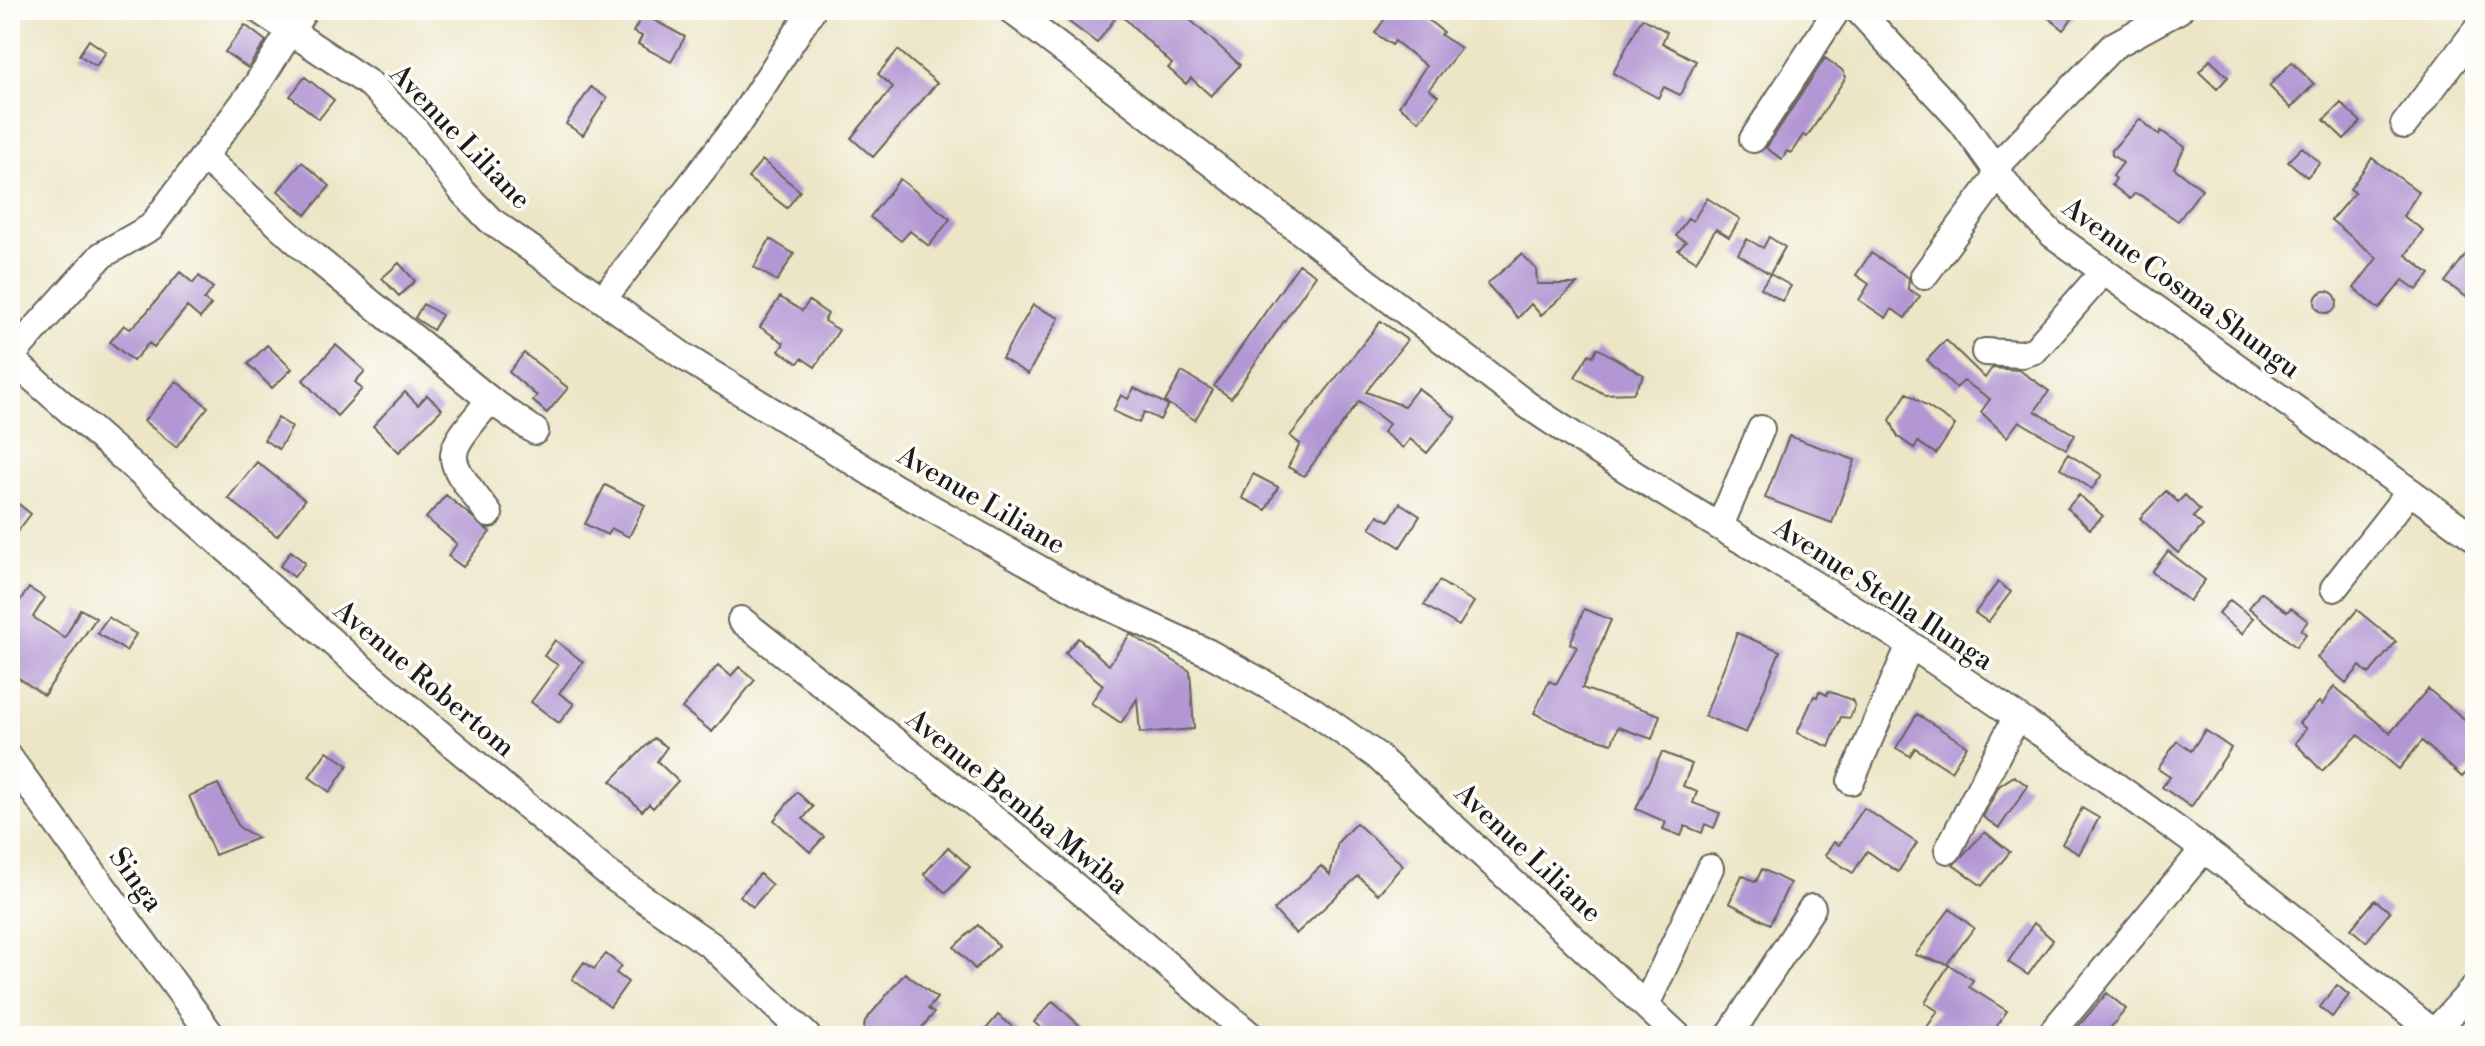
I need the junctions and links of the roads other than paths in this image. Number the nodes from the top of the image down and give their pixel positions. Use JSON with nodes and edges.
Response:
{"nodes":[{"id":1,"x":259,"y":10,"type":"edge"},
{"id":2,"x":812,"y":10,"type":"edge"},
{"id":3,"x":1011,"y":10,"type":"edge"},
{"id":4,"x":1837,"y":10,"type":"edge"},
{"id":5,"x":1858,"y":10,"type":"edge"},
{"id":6,"x":2179,"y":10,"type":"edge"},
{"id":7,"x":297,"y":20,"type":"edge"},
{"id":8,"x":2475,"y":32,"type":"edge"},
{"id":9,"x":2404,"y":125,"type":"dead end"},
{"id":10,"x":1753,"y":139,"type":"dead end"},
{"id":11,"x":204,"y":157,"type":"junction"},
{"id":12,"x":1996,"y":172,"type":"junction"},
{"id":13,"x":2104,"y":271,"type":"junction"},
{"id":14,"x":1924,"y":276,"type":"dead end"},
{"id":15,"x":603,"y":299,"type":"junction"},
{"id":16,"x":1985,"y":352,"type":"dead end"},
{"id":17,"x":10,"y":357,"type":"edge"},
{"id":18,"x":490,"y":400,"type":"junction"},
{"id":19,"x":1761,"y":429,"type":"dead end"},
{"id":20,"x":535,"y":431,"type":"dead end"},
{"id":21,"x":2410,"y":491,"type":"junction"},
{"id":22,"x":489,"y":514,"type":"dead end"},
{"id":23,"x":1720,"y":526,"type":"junction"},
{"id":24,"x":2475,"y":538,"type":"edge"},
{"id":25,"x":2334,"y":588,"type":"dead end"},
{"id":26,"x":741,"y":620,"type":"dead end"},
{"id":27,"x":1910,"y":645,"type":"junction"},
{"id":28,"x":2016,"y":718,"type":"junction"},
{"id":29,"x":10,"y":759,"type":"edge"},
{"id":30,"x":1851,"y":781,"type":"dead end"},
{"id":31,"x":2204,"y":849,"type":"junction"},
{"id":32,"x":1948,"y":850,"type":"dead end"},
{"id":33,"x":1710,"y":868,"type":"dead end"},
{"id":34,"x":1812,"y":908,"type":"dead end"},
{"id":35,"x":2475,"y":987,"type":"edge"},
{"id":36,"x":1646,"y":1005,"type":"junction"},
{"id":37,"x":2432,"y":1035,"type":"edge"},
{"id":38,"x":212,"y":1036,"type":"edge"},
{"id":39,"x":807,"y":1036,"type":"edge"},
{"id":40,"x":1251,"y":1036,"type":"edge"},
{"id":41,"x":1678,"y":1036,"type":"edge"},
{"id":42,"x":1729,"y":1036,"type":"edge"},
{"id":43,"x":2049,"y":1036,"type":"edge"}],
"edges":[{"from":1,"to":7,"type":"street","name":"Avenue Liliane"},
{"from":2,"to":15,"type":"street"},
{"from":3,"to":23,"type":"street","name":"Avenue Stella Ilunga"},
{"from":4,"to":10,"type":"street"},
{"from":5,"to":12,"type":"street","name":"Avenue Cosma Shungu"},
{"from":6,"to":12,"type":"street"},
{"from":7,"to":11,"type":"street"},
{"from":7,"to":15,"type":"street","name":"Avenue Liliane"},
{"from":8,"to":9,"type":"street"},
{"from":11,"to":17,"type":"street"},
{"from":11,"to":18,"type":"street"},
{"from":12,"to":13,"type":"street","name":"Avenue Cosma Shungu"},
{"from":12,"to":14,"type":"street"},
{"from":13,"to":16,"type":"street"},
{"from":13,"to":21,"type":"street","name":"Avenue Cosma Shungu"},
{"from":15,"to":36,"type":"street","name":"Avenue Liliane"},
{"from":17,"to":39,"type":"street","name":"Avenue Robertom"},
{"from":18,"to":20,"type":"street"},
{"from":18,"to":22,"type":"street"},
{"from":19,"to":23,"type":"street"},
{"from":21,"to":24,"type":"street","name":"Avenue Cosma Shungu"},
{"from":21,"to":25,"type":"street"},
{"from":23,"to":27,"type":"street","name":"Avenue Stella Ilunga"},
{"from":26,"to":40,"type":"street","name":"Avenue Bemba Mwiba"},
{"from":27,"to":28,"type":"street","name":"Avenue Stella Ilunga"},
{"from":27,"to":30,"type":"street"},
{"from":28,"to":31,"type":"street","name":"Avenue Stella Ilunga"},
{"from":28,"to":32,"type":"street"},
{"from":29,"to":38,"type":"street","name":"Singa"},
{"from":31,"to":37,"type":"street","name":"Avenue Stella Ilunga"},
{"from":31,"to":43,"type":"street"},
{"from":33,"to":36,"type":"street"},
{"from":34,"to":42,"type":"street"},
{"from":35,"to":37,"type":"street"},
{"from":36,"to":41,"type":"street","name":"Avenue Liliane"}]}
